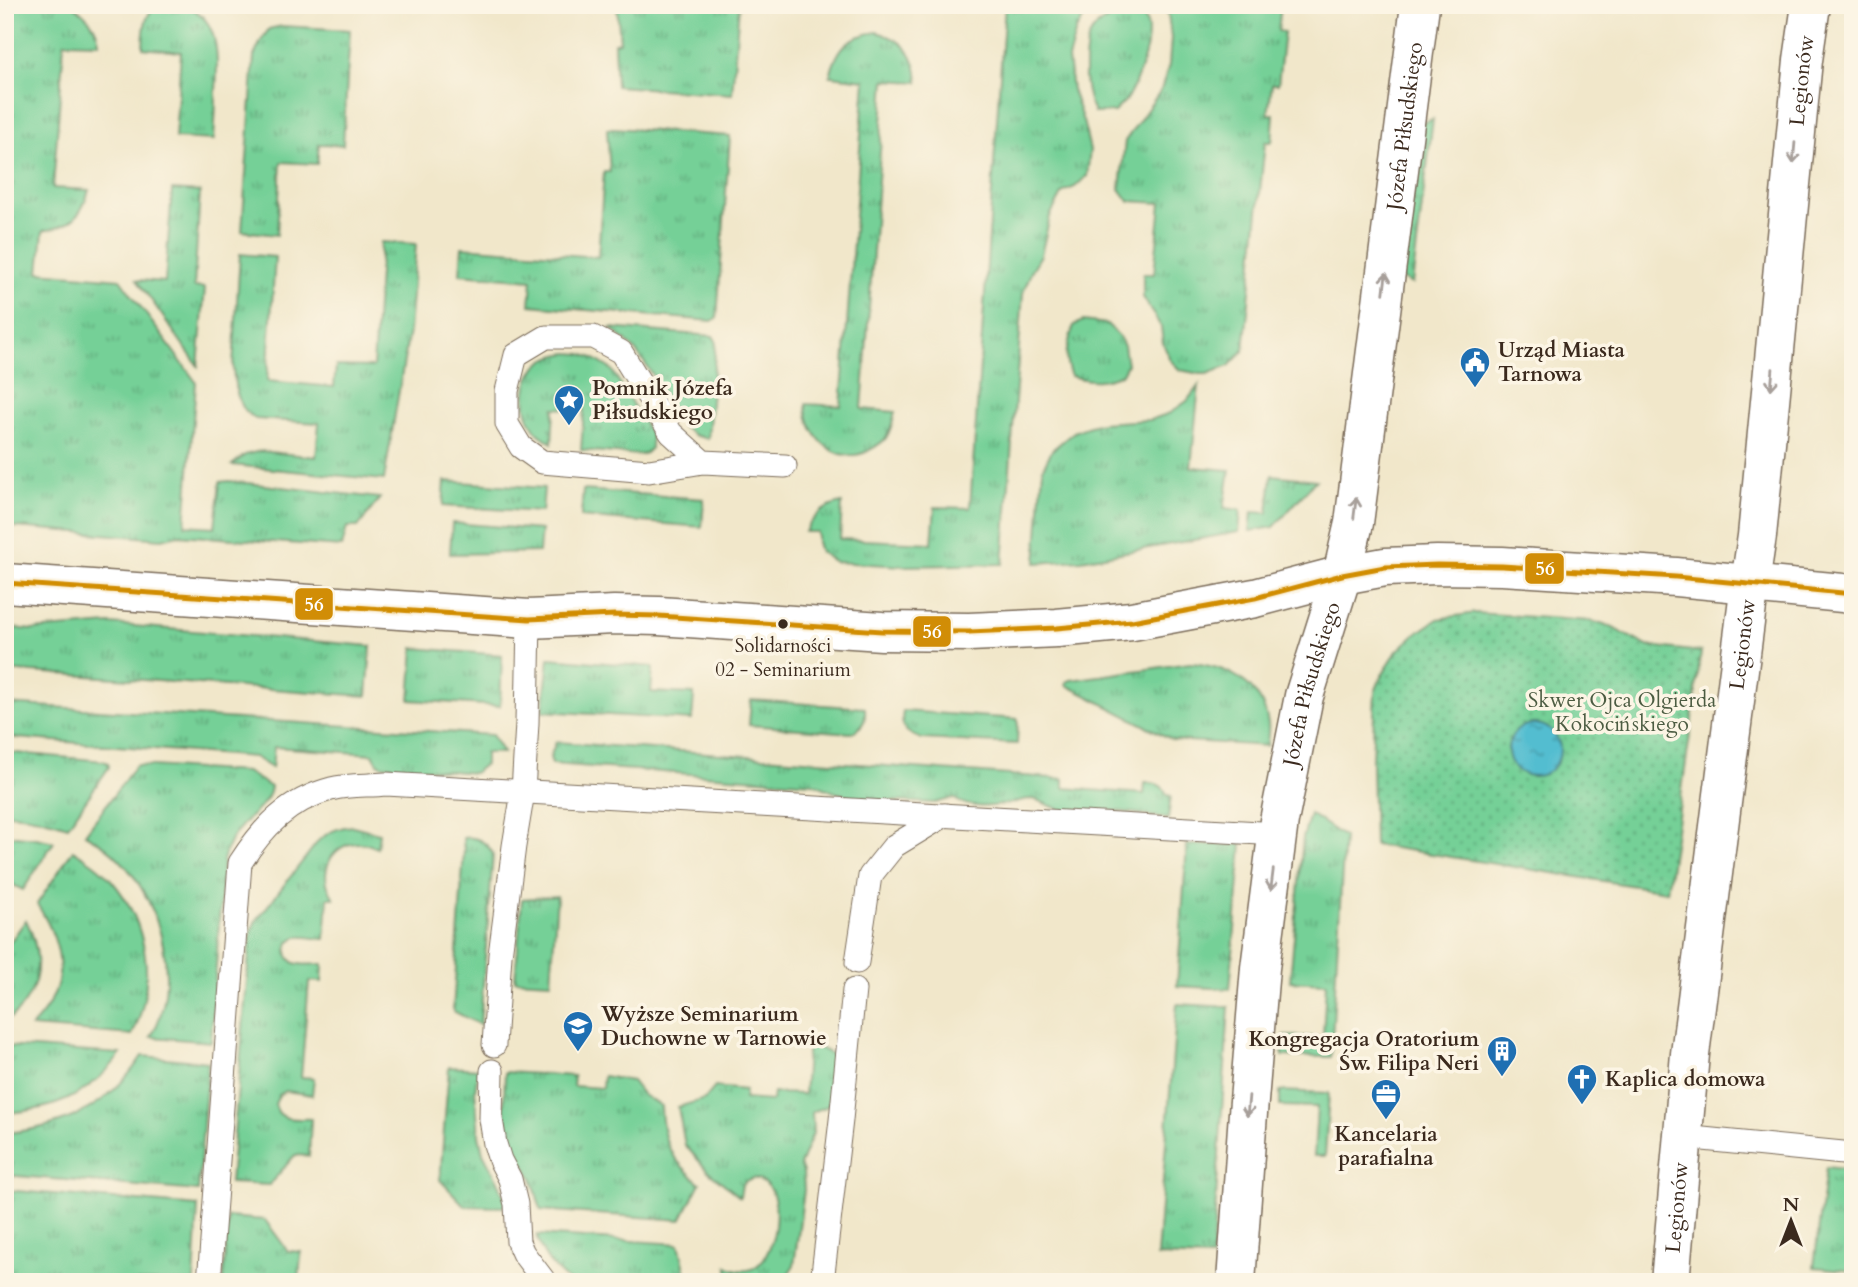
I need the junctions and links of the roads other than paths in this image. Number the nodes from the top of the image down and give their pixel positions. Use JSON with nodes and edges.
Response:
{"nodes":[{"id":1,"x":1420,"y":5,"type":"edge"},
{"id":2,"x":1811,"y":5,"type":"edge"},
{"id":3,"x":703,"y":462,"type":"junction"},
{"id":4,"x":785,"y":466,"type":"dead end"},
{"id":5,"x":1342,"y":575,"type":"junction"},
{"id":6,"x":5,"y":583,"type":"edge"},
{"id":7,"x":1750,"y":583,"type":"junction"},
{"id":8,"x":1853,"y":594,"type":"edge"},
{"id":9,"x":529,"y":620,"type":"junction"},
{"id":10,"x":523,"y":792,"type":"junction"},
{"id":11,"x":945,"y":815,"type":"junction"},
{"id":12,"x":1278,"y":834,"type":"junction"},
{"id":13,"x":857,"y":962,"type":"dead end"},
{"id":14,"x":854,"y":990,"type":"dead end"},
{"id":15,"x":494,"y":1045,"type":"dead end"},
{"id":16,"x":492,"y":1071,"type":"dead end"},
{"id":17,"x":1683,"y":1137,"type":"junction"},
{"id":18,"x":1853,"y":1154,"type":"edge"},
{"id":19,"x":209,"y":1282,"type":"edge"},
{"id":20,"x":545,"y":1282,"type":"edge"},
{"id":21,"x":822,"y":1282,"type":"edge"},
{"id":22,"x":1236,"y":1282,"type":"edge"},
{"id":23,"x":1670,"y":1282,"type":"edge"}],
"edges":[{"from":5,"to":1,"type":"street","name":"Józefa Piłsudskiego","one_way":true},
{"from":2,"to":7,"type":"street","name":"Legionów","one_way":true},
{"from":3,"to":3,"type":"lane"},
{"from":3,"to":4,"type":"lane"},
{"from":5,"to":7,"type":"street"},
{"from":5,"to":9,"type":"street"},
{"from":5,"to":12,"type":"street","name":"Józefa Piłsudskiego"},
{"from":6,"to":9,"type":"street"},
{"from":7,"to":8,"type":"street"},
{"from":7,"to":17,"type":"street","name":"Legionów"},
{"from":9,"to":10,"type":"lane"},
{"from":10,"to":11,"type":"lane"},
{"from":10,"to":15,"type":"lane"},
{"from":10,"to":19,"type":"lane"},
{"from":11,"to":12,"type":"lane"},
{"from":11,"to":13,"type":"lane"},
{"from":12,"to":22,"type":"street","name":"Józefa Piłsudskiego","one_way":true},
{"from":14,"to":21,"type":"lane"},
{"from":16,"to":20,"type":"lane"},
{"from":17,"to":18,"type":"lane"},
{"from":17,"to":23,"type":"street","name":"Legionów"}]}
